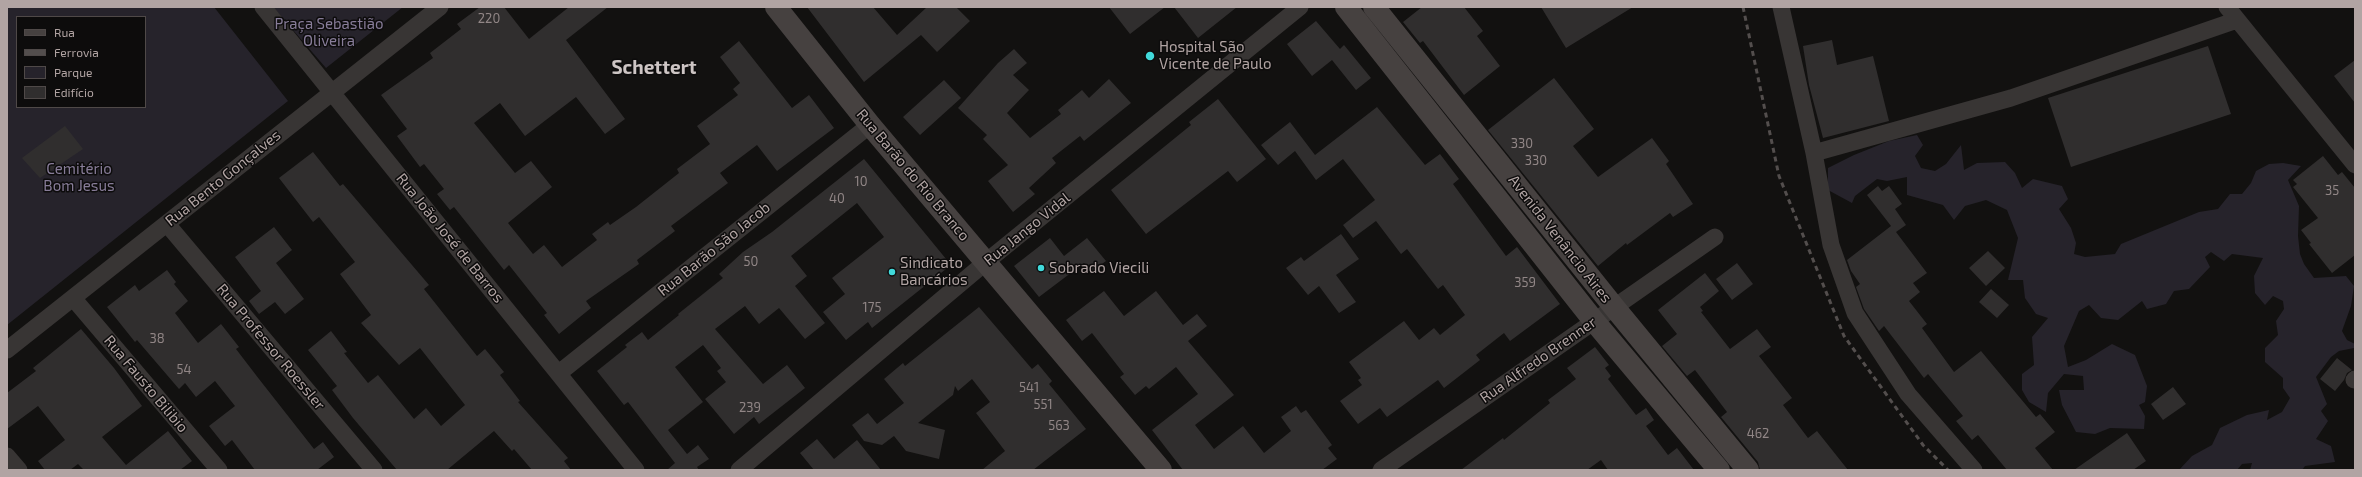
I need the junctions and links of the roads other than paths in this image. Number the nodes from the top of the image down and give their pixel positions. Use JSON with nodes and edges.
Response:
{"nodes":[{"id":1,"x":263,"y":7,"type":"edge"},
{"id":2,"x":440,"y":7,"type":"edge"},
{"id":3,"x":776,"y":7,"type":"edge"},
{"id":4,"x":1300,"y":7,"type":"edge"},
{"id":5,"x":1346,"y":7,"type":"edge"},
{"id":6,"x":1374,"y":7,"type":"edge"},
{"id":7,"x":1781,"y":7,"type":"edge"},
{"id":8,"x":2232,"y":13,"type":"edge"},
{"id":9,"x":332,"y":91,"type":"junction"},
{"id":10,"x":1465,"y":120,"type":"junction"},
{"id":11,"x":870,"y":125,"type":"junction"},
{"id":12,"x":1446,"y":135,"type":"junction"},
{"id":13,"x":1814,"y":154,"type":"junction"},
{"id":14,"x":2355,"y":166,"type":"edge"},
{"id":15,"x":167,"y":224,"type":"junction"},
{"id":16,"x":1715,"y":237,"type":"dead end"},
{"id":17,"x":986,"y":262,"type":"junction"},
{"id":18,"x":73,"y":298,"type":"junction"},
{"id":19,"x":1614,"y":307,"type":"junction"},
{"id":20,"x":1594,"y":321,"type":"junction"},
{"id":21,"x":7,"y":350,"type":"edge"},
{"id":22,"x":559,"y":373,"type":"junction"},
{"id":23,"x":7,"y":456,"type":"edge"},
{"id":24,"x":18,"y":470,"type":"edge"},
{"id":25,"x":219,"y":470,"type":"edge"},
{"id":26,"x":374,"y":470,"type":"edge"},
{"id":27,"x":636,"y":470,"type":"edge"},
{"id":28,"x":739,"y":470,"type":"edge"},
{"id":29,"x":1161,"y":470,"type":"edge"},
{"id":30,"x":1381,"y":470,"type":"edge"},
{"id":31,"x":1719,"y":470,"type":"edge"},
{"id":32,"x":1748,"y":470,"type":"edge"},
{"id":33,"x":1974,"y":470,"type":"edge"}],
"edges":[{"from":1,"to":9,"type":"street","name":"Rua João José de Barros"},
{"from":2,"to":9,"type":"street","name":"Rua Bento Gonçalves"},
{"from":3,"to":11,"type":"main road","name":"Rua Barão do Rio Branco"},
{"from":4,"to":17,"type":"street","name":"Rua Jango Vidal"},
{"from":5,"to":12,"type":"main road","name":"Avenida Venâncio Aires"},
{"from":6,"to":10,"type":"main road","name":"Avenida Venâncio Aires"},
{"from":7,"to":13,"type":"street"},
{"from":8,"to":13,"type":"street"},
{"from":8,"to":14,"type":"street"},
{"from":9,"to":15,"type":"street","name":"Rua Bento Gonçalves"},
{"from":9,"to":22,"type":"street","name":"Rua João José de Barros"},
{"from":10,"to":12,"type":"main road"},
{"from":10,"to":19,"type":"main road","name":"Avenida Venâncio Aires"},
{"from":11,"to":17,"type":"main road","name":"Rua Barão do Rio Branco"},
{"from":11,"to":22,"type":"street","name":"Rua Barão São Jacob"},
{"from":12,"to":20,"type":"main road","name":"Avenida Venâncio Aires"},
{"from":13,"to":33,"type":"street"},
{"from":15,"to":18,"type":"street","name":"Rua Bento Gonçalves"},
{"from":15,"to":26,"type":"street","name":"Rua Professor Roessler"},
{"from":16,"to":19,"type":"street","name":"Rua Alfredo Brenner"},
{"from":17,"to":28,"type":"street","name":"Rua Jango Vidal"},
{"from":17,"to":29,"type":"main road","name":"Rua Barão do Rio Branco"},
{"from":18,"to":21,"type":"street","name":"Rua Bento Gonçalves"},
{"from":18,"to":25,"type":"street","name":"Rua Fausto Bilibio"},
{"from":19,"to":20,"type":"street","name":"Rua Alfredo Brenner"},
{"from":19,"to":32,"type":"main road","name":"Avenida Venâncio Aires"},
{"from":20,"to":30,"type":"street","name":"Rua Alfredo Brenner"},
{"from":20,"to":31,"type":"main road","name":"Avenida Venâncio Aires"},
{"from":22,"to":27,"type":"street","name":"Rua João José de Barros"},
{"from":23,"to":24,"type":"street"}]}
